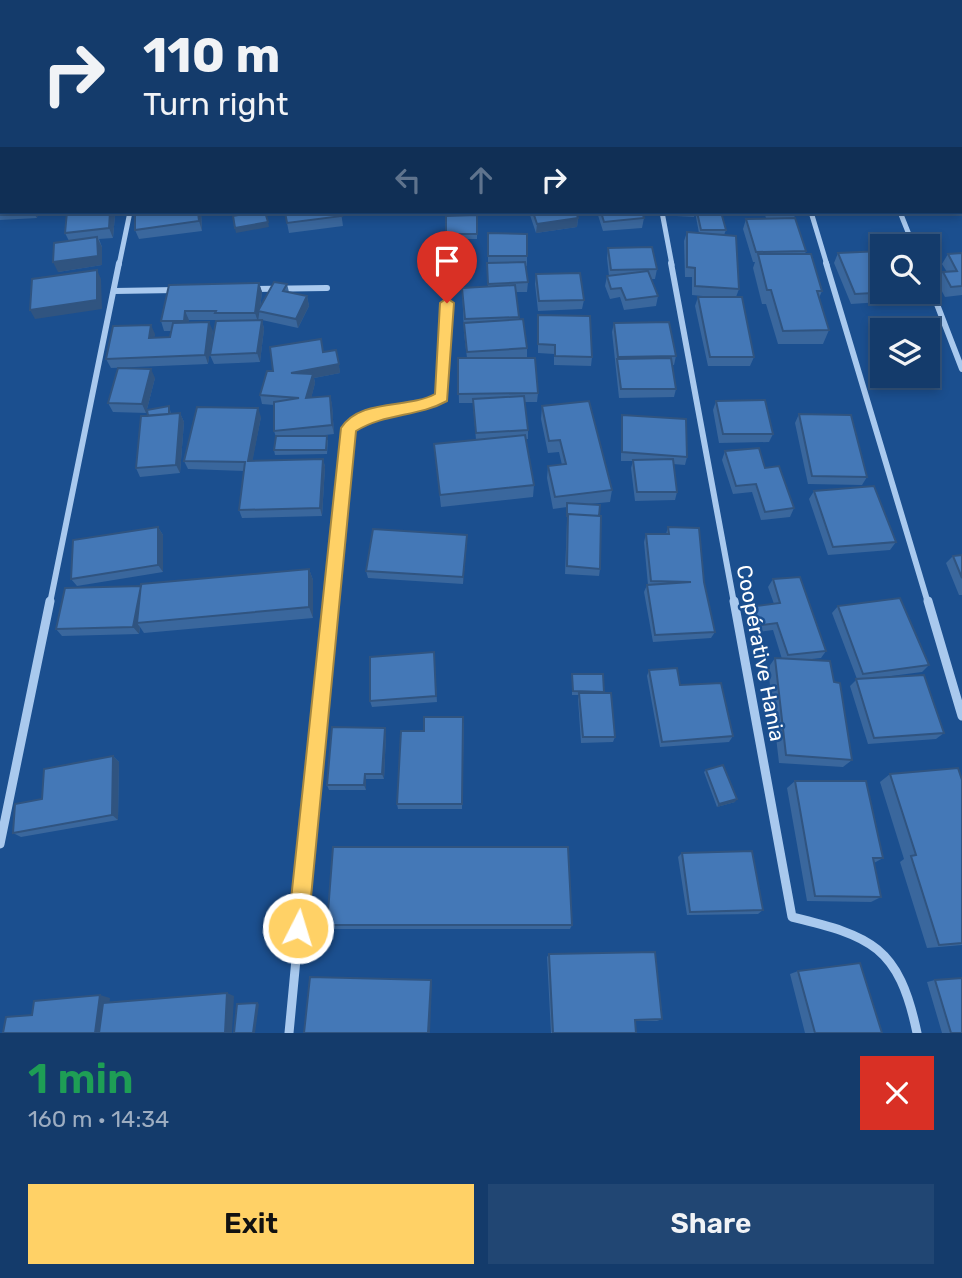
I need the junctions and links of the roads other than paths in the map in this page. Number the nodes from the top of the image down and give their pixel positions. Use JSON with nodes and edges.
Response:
{"nodes":[{"id":1,"x":130,"y":214,"type":"edge"},
{"id":2,"x":662,"y":214,"type":"edge"},
{"id":3,"x":812,"y":214,"type":"edge"},
{"id":4,"x":901,"y":214,"type":"edge"},
{"id":5,"x":909,"y":234,"type":"edge"},
{"id":6,"x":449,"y":257,"type":"dead end"},
{"id":7,"x":327,"y":288,"type":"dead end"},
{"id":8,"x":247,"y":289,"type":"edge"},
{"id":9,"x":181,"y":290,"type":"edge"},
{"id":10,"x":114,"y":291,"type":"junction"},
{"id":11,"x":937,"y":304,"type":"edge"},
{"id":12,"x":962,"y":369,"type":"edge"},
{"id":13,"x":962,"y":716,"type":"edge"},
{"id":14,"x":0,"y":844,"type":"edge"},
{"id":15,"x":289,"y":1033,"type":"edge"},
{"id":16,"x":917,"y":1033,"type":"edge"}],
"edges":[{"from":1,"to":10,"type":"street"},
{"from":2,"to":16,"type":"street","name":"Coopérative Hania"},
{"from":3,"to":13,"type":"street"},
{"from":4,"to":5,"type":"street"},
{"from":6,"to":15,"type":"street"},
{"from":7,"to":8,"type":"street"},
{"from":9,"to":10,"type":"street"},
{"from":10,"to":14,"type":"street"},
{"from":11,"to":12,"type":"street"}]}
